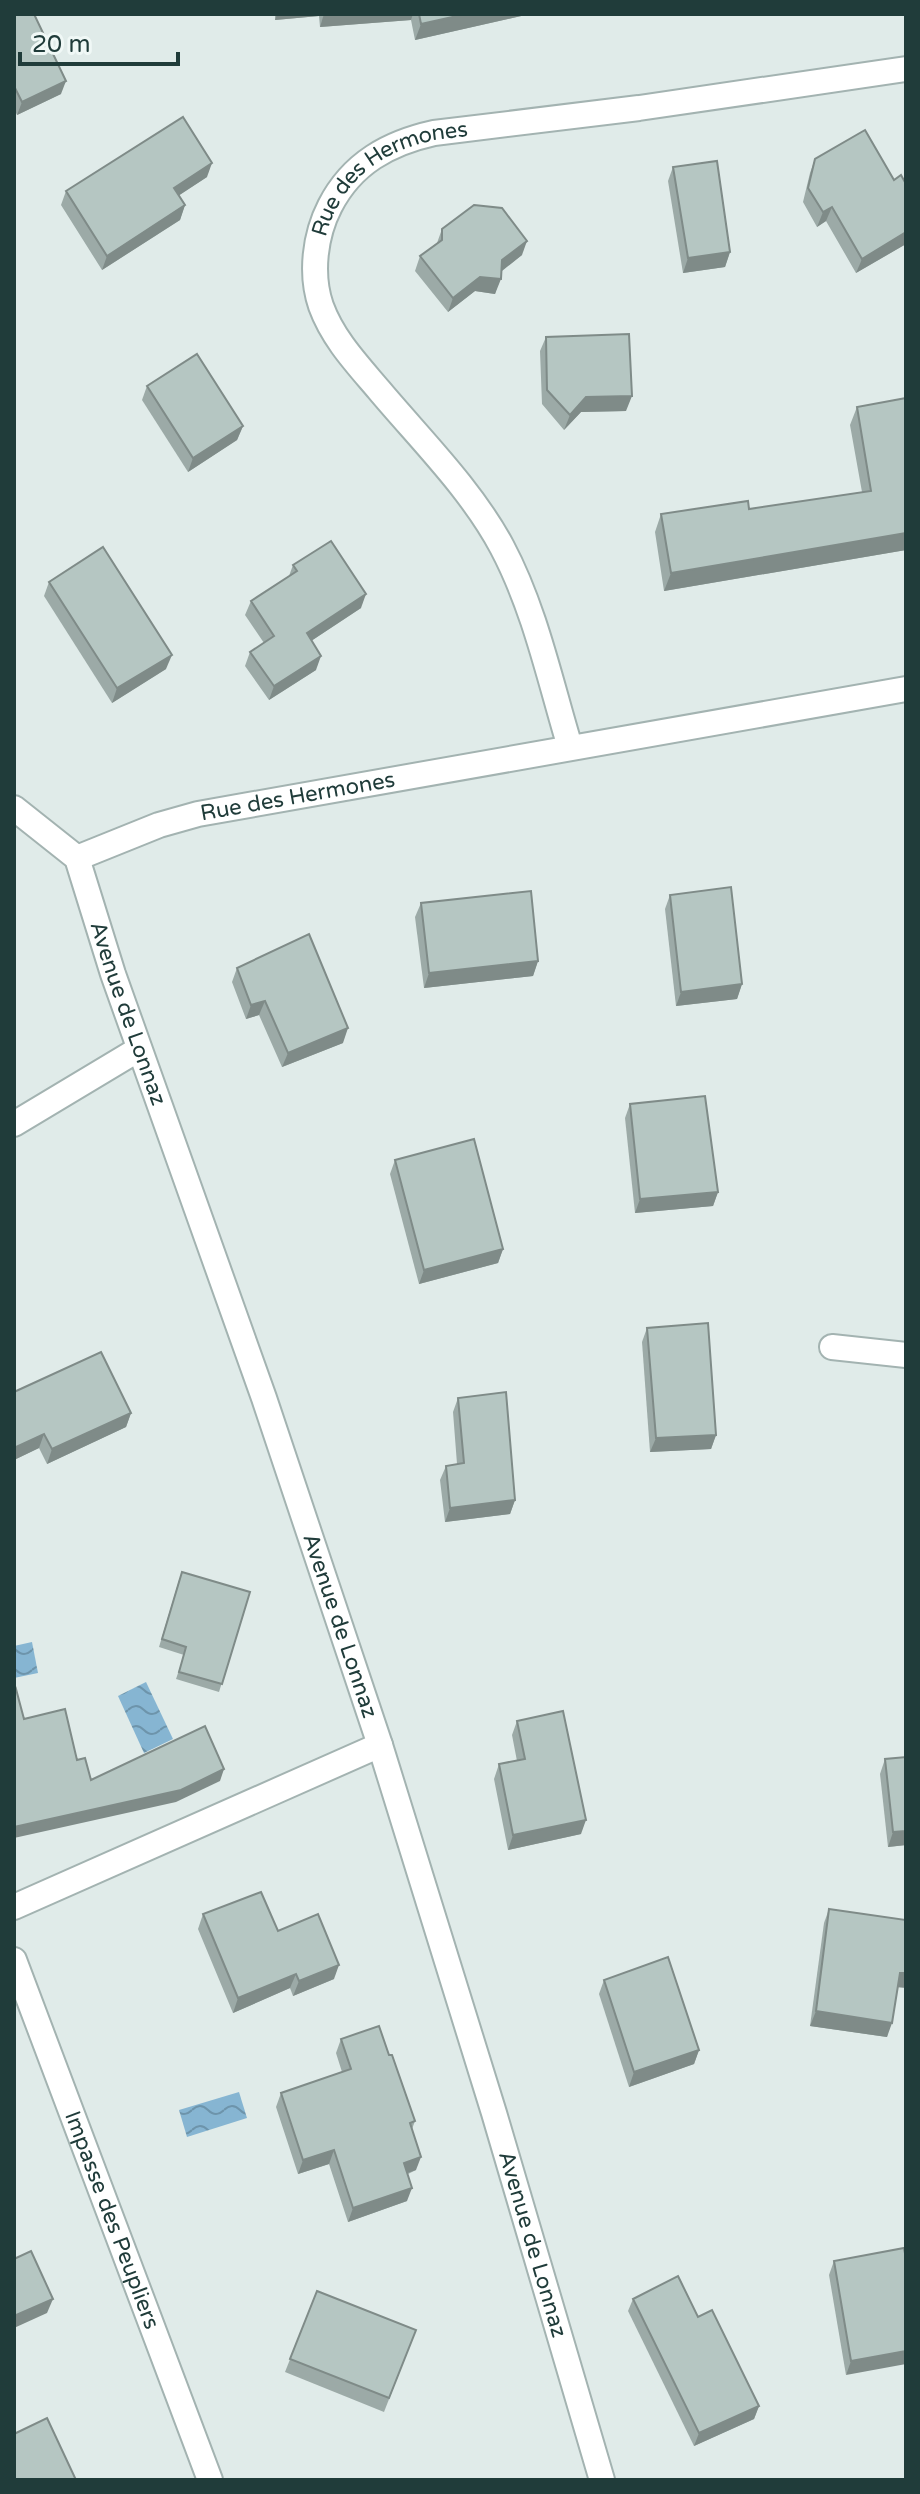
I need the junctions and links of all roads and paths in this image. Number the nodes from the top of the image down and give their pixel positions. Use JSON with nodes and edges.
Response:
{"nodes":[{"id":1,"x":906,"y":69,"type":"edge"},
{"id":2,"x":906,"y":689,"type":"edge"},
{"id":3,"x":570,"y":747,"type":"junction"},
{"id":4,"x":14,"y":808,"type":"edge"},
{"id":5,"x":77,"y":858,"type":"junction"},
{"id":6,"x":139,"y":1049,"type":"junction"},
{"id":7,"x":14,"y":1124,"type":"edge"},
{"id":8,"x":832,"y":1347,"type":"dead end"},
{"id":9,"x":906,"y":1355,"type":"edge"},
{"id":10,"x":380,"y":1745,"type":"junction"},
{"id":11,"x":14,"y":1907,"type":"edge"},
{"id":12,"x":14,"y":1960,"type":"edge"},
{"id":13,"x":210,"y":2480,"type":"edge"},
{"id":14,"x":602,"y":2480,"type":"edge"}],
"edges":[{"from":1,"to":3,"type":"street","name":"Rue des Hermones"},
{"from":2,"to":3,"type":"street","name":"Rue des Hermones"},
{"from":3,"to":5,"type":"street","name":"Rue des Hermones"},
{"from":4,"to":5,"type":"street"},
{"from":5,"to":6,"type":"street","name":"Avenue de Lonnaz"},
{"from":6,"to":7,"type":"street"},
{"from":6,"to":10,"type":"street","name":"Avenue de Lonnaz"},
{"from":8,"to":9,"type":"street"},
{"from":10,"to":11,"type":"street"},
{"from":10,"to":14,"type":"street","name":"Avenue de Lonnaz"},
{"from":12,"to":13,"type":"street","name":"Impasse des Peupliers"}]}
